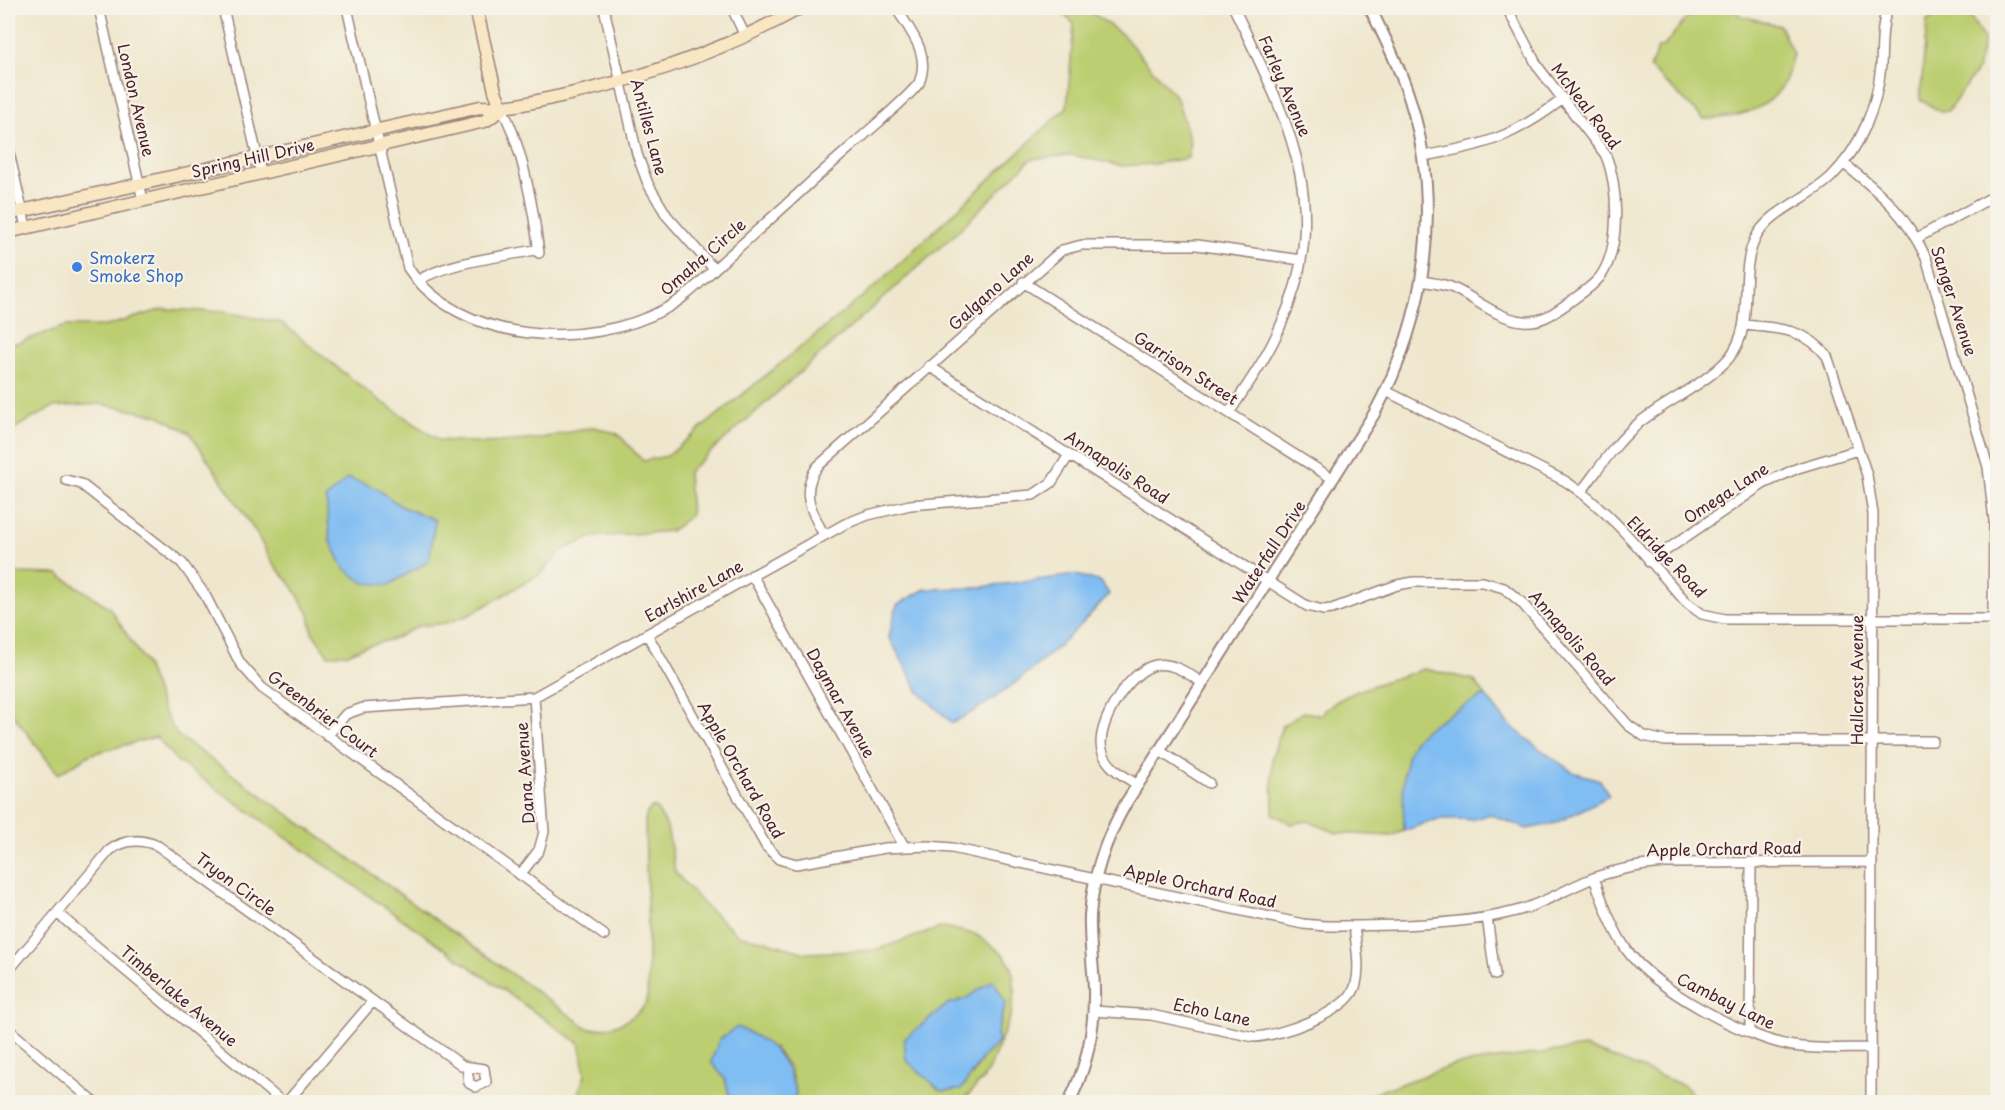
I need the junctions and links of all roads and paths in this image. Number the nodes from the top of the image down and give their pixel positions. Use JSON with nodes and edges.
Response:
{"nodes":[{"id":1,"x":99,"y":8,"type":"edge"},
{"id":2,"x":223,"y":8,"type":"edge"},
{"id":3,"x":347,"y":8,"type":"edge"},
{"id":4,"x":476,"y":8,"type":"edge"},
{"id":5,"x":604,"y":8,"type":"edge"},
{"id":6,"x":732,"y":8,"type":"edge"},
{"id":7,"x":800,"y":8,"type":"edge"},
{"id":8,"x":896,"y":8,"type":"edge"},
{"id":9,"x":1234,"y":8,"type":"edge"},
{"id":10,"x":1370,"y":8,"type":"edge"},
{"id":11,"x":1507,"y":8,"type":"edge"},
{"id":12,"x":1887,"y":8,"type":"edge"},
{"id":13,"x":745,"y":36,"type":"junction"},
{"id":14,"x":621,"y":82,"type":"junction"},
{"id":15,"x":1563,"y":99,"type":"junction"},
{"id":16,"x":502,"y":109,"type":"junction"},
{"id":17,"x":375,"y":130,"type":"junction"},
{"id":18,"x":379,"y":146,"type":"junction"},
{"id":19,"x":8,"y":148,"type":"edge"},
{"id":20,"x":1423,"y":156,"type":"junction"},
{"id":21,"x":257,"y":157,"type":"junction"},
{"id":22,"x":1844,"y":163,"type":"junction"},
{"id":23,"x":261,"y":173,"type":"junction"},
{"id":24,"x":140,"y":183,"type":"junction"},
{"id":25,"x":1998,"y":194,"type":"edge"},
{"id":26,"x":143,"y":200,"type":"junction"},
{"id":27,"x":22,"y":210,"type":"junction"},
{"id":28,"x":8,"y":214,"type":"edge"},
{"id":29,"x":26,"y":227,"type":"junction"},
{"id":30,"x":8,"y":232,"type":"edge"},
{"id":31,"x":1917,"y":238,"type":"junction"},
{"id":32,"x":1301,"y":260,"type":"junction"},
{"id":33,"x":714,"y":269,"type":"junction"},
{"id":34,"x":417,"y":281,"type":"junction"},
{"id":35,"x":1422,"y":281,"type":"junction"},
{"id":36,"x":1023,"y":282,"type":"junction"},
{"id":37,"x":1744,"y":325,"type":"junction"},
{"id":38,"x":929,"y":366,"type":"junction"},
{"id":39,"x":1386,"y":391,"type":"junction"},
{"id":40,"x":1229,"y":413,"type":"junction"},
{"id":41,"x":1858,"y":450,"type":"junction"},
{"id":42,"x":1069,"y":455,"type":"junction"},
{"id":43,"x":1333,"y":479,"type":"junction"},
{"id":44,"x":66,"y":480,"type":"dead end"},
{"id":45,"x":1581,"y":492,"type":"junction"},
{"id":46,"x":824,"y":535,"type":"junction"},
{"id":47,"x":1649,"y":562,"type":"junction"},
{"id":48,"x":752,"y":575,"type":"junction"},
{"id":49,"x":1268,"y":581,"type":"junction"},
{"id":50,"x":1872,"y":619,"type":"junction"},
{"id":51,"x":1995,"y":619,"type":"edge"},
{"id":52,"x":647,"y":634,"type":"junction"},
{"id":53,"x":1203,"y":683,"type":"junction"},
{"id":54,"x":534,"y":697,"type":"junction"},
{"id":55,"x":327,"y":736,"type":"junction"},
{"id":56,"x":1872,"y":741,"type":"junction"},
{"id":57,"x":1933,"y":741,"type":"dead end"},
{"id":58,"x":1160,"y":751,"type":"junction"},
{"id":59,"x":1209,"y":783,"type":"dead end"},
{"id":60,"x":1138,"y":785,"type":"junction"},
{"id":61,"x":904,"y":846,"type":"junction"},
{"id":62,"x":1751,"y":862,"type":"junction"},
{"id":63,"x":1872,"y":862,"type":"junction"},
{"id":64,"x":520,"y":876,"type":"junction"},
{"id":65,"x":1594,"y":878,"type":"junction"},
{"id":66,"x":1095,"y":879,"type":"junction"},
{"id":67,"x":57,"y":913,"type":"junction"},
{"id":68,"x":1487,"y":917,"type":"junction"},
{"id":69,"x":1354,"y":926,"type":"junction"},
{"id":70,"x":604,"y":935,"type":"dead end"},
{"id":71,"x":8,"y":971,"type":"edge"},
{"id":72,"x":1495,"y":975,"type":"dead end"},
{"id":73,"x":373,"y":1001,"type":"junction"},
{"id":74,"x":1094,"y":1011,"type":"junction"},
{"id":75,"x":8,"y":1029,"type":"edge"},
{"id":76,"x":1750,"y":1032,"type":"junction"},
{"id":77,"x":1871,"y":1048,"type":"junction"},
{"id":78,"x":467,"y":1067,"type":"dead end"},
{"id":79,"x":94,"y":1102,"type":"edge"},
{"id":80,"x":282,"y":1102,"type":"edge"},
{"id":81,"x":287,"y":1102,"type":"edge"},
{"id":82,"x":1069,"y":1102,"type":"edge"},
{"id":83,"x":1871,"y":1102,"type":"edge"}],
"edges":[{"from":1,"to":24,"type":"street","name":"London Avenue"},
{"from":2,"to":21,"type":"street"},
{"from":3,"to":17,"type":"street","name":"Omaha Circle"},
{"from":4,"to":16,"type":"main road"},
{"from":5,"to":14,"type":"street","name":"Antilles Lane"},
{"from":6,"to":13,"type":"street"},
{"from":7,"to":13,"type":"main road","name":"Spring Hill Drive"},
{"from":8,"to":33,"type":"street","name":"Omaha Circle"},
{"from":9,"to":32,"type":"street","name":"Farley Avenue"},
{"from":10,"to":20,"type":"street","name":"Waterfall Drive"},
{"from":11,"to":15,"type":"street","name":"McNeal Road"},
{"from":12,"to":22,"type":"street"},
{"from":13,"to":14,"type":"main road","name":"Spring Hill Drive"},
{"from":14,"to":16,"type":"main road","name":"Spring Hill Drive"},
{"from":14,"to":33,"type":"street","name":"Antilles Lane"},
{"from":15,"to":20,"type":"street"},
{"from":15,"to":35,"type":"street","name":"McNeal Road"},
{"from":16,"to":17,"type":"main road","name":"Spring Hill Drive"},
{"from":16,"to":18,"type":"main road","name":"Spring Hill Drive"},
{"from":16,"to":34,"type":"street"},
{"from":17,"to":18,"type":"street","name":"Omaha Circle"},
{"from":17,"to":21,"type":"main road","name":"Spring Hill Drive"},
{"from":18,"to":23,"type":"main road","name":"Spring Hill Drive"},
{"from":18,"to":34,"type":"street","name":"Omaha Circle"},
{"from":19,"to":27,"type":"street"},
{"from":20,"to":35,"type":"street","name":"Waterfall Drive"},
{"from":21,"to":23,"type":"street"},
{"from":21,"to":24,"type":"main road","name":"Spring Hill Drive"},
{"from":22,"to":31,"type":"street","name":"Sanger Avenue"},
{"from":22,"to":37,"type":"street"},
{"from":23,"to":26,"type":"main road","name":"Spring Hill Drive"},
{"from":24,"to":26,"type":"street","name":"London Avenue"},
{"from":24,"to":27,"type":"main road","name":"Spring Hill Drive"},
{"from":25,"to":31,"type":"street"},
{"from":26,"to":29,"type":"main road","name":"Spring Hill Drive"},
{"from":27,"to":28,"type":"main road","name":"Spring Hill Drive"},
{"from":27,"to":29,"type":"street"},
{"from":29,"to":30,"type":"main road","name":"Spring Hill Drive"},
{"from":31,"to":51,"type":"street","name":"Sanger Avenue"},
{"from":32,"to":36,"type":"street","name":"Galgano Lane"},
{"from":32,"to":40,"type":"street","name":"Farley Avenue"},
{"from":33,"to":34,"type":"street","name":"Omaha Circle"},
{"from":35,"to":39,"type":"street","name":"Waterfall Drive"},
{"from":36,"to":38,"type":"street","name":"Galgano Lane"},
{"from":36,"to":40,"type":"street","name":"Garrison Street"},
{"from":37,"to":41,"type":"street","name":"Hallcrest Avenue"},
{"from":37,"to":45,"type":"street"},
{"from":38,"to":42,"type":"street","name":"Annapolis Road"},
{"from":38,"to":46,"type":"street","name":"Galgano Lane"},
{"from":39,"to":43,"type":"street","name":"Waterfall Drive"},
{"from":39,"to":45,"type":"street","name":"Eldridge Road"},
{"from":40,"to":43,"type":"street","name":"Garrison Street"},
{"from":41,"to":47,"type":"street","name":"Omega Lane"},
{"from":41,"to":50,"type":"street","name":"Hallcrest Avenue"},
{"from":42,"to":46,"type":"street","name":"Earlshire Lane"},
{"from":42,"to":49,"type":"street","name":"Annapolis Road"},
{"from":43,"to":49,"type":"street","name":"Waterfall Drive"},
{"from":44,"to":55,"type":"street","name":"Greenbrier Court"},
{"from":45,"to":47,"type":"street","name":"Eldridge Road"},
{"from":46,"to":48,"type":"street","name":"Earlshire Lane"},
{"from":47,"to":50,"type":"street","name":"Eldridge Road"},
{"from":48,"to":52,"type":"street","name":"Earlshire Lane"},
{"from":48,"to":61,"type":"street","name":"Dagmar Avenue"},
{"from":49,"to":53,"type":"street","name":"Waterfall Drive"},
{"from":49,"to":56,"type":"street","name":"Annapolis Road"},
{"from":50,"to":51,"type":"street","name":"Eldridge Road"},
{"from":50,"to":56,"type":"street","name":"Hallcrest Avenue"},
{"from":52,"to":54,"type":"street","name":"Earlshire Lane"},
{"from":52,"to":61,"type":"street","name":"Apple Orchard Road"},
{"from":53,"to":58,"type":"street","name":"Waterfall Drive"},
{"from":53,"to":60,"type":"street"},
{"from":54,"to":55,"type":"street","name":"Earlshire Lane"},
{"from":54,"to":64,"type":"street","name":"Dana Avenue"},
{"from":55,"to":64,"type":"street","name":"Greenbrier Court"},
{"from":56,"to":57,"type":"street","name":"Annapolis Road"},
{"from":56,"to":63,"type":"street","name":"Hallcrest Avenue"},
{"from":58,"to":59,"type":"street"},
{"from":58,"to":60,"type":"street","name":"Waterfall Drive"},
{"from":60,"to":66,"type":"street","name":"Waterfall Drive"},
{"from":61,"to":66,"type":"street","name":"Apple Orchard Road"},
{"from":62,"to":63,"type":"street","name":"Apple Orchard Road"},
{"from":62,"to":65,"type":"street","name":"Apple Orchard Road"},
{"from":62,"to":76,"type":"street"},
{"from":63,"to":77,"type":"street","name":"Hallcrest Avenue"},
{"from":64,"to":70,"type":"street","name":"Greenbrier Court"},
{"from":65,"to":68,"type":"street","name":"Apple Orchard Road"},
{"from":65,"to":76,"type":"street","name":"Cambay Lane"},
{"from":66,"to":69,"type":"street","name":"Apple Orchard Road"},
{"from":66,"to":74,"type":"street","name":"Waterfall Drive"},
{"from":67,"to":71,"type":"street","name":"Tryon Circle"},
{"from":67,"to":73,"type":"street","name":"Tryon Circle"},
{"from":67,"to":80,"type":"street","name":"Timberlake Avenue"},
{"from":68,"to":69,"type":"street","name":"Apple Orchard Road"},
{"from":68,"to":72,"type":"street"},
{"from":69,"to":74,"type":"street","name":"Echo Lane"},
{"from":73,"to":78,"type":"street","name":"Tryon Circle"},
{"from":73,"to":81,"type":"street"},
{"from":74,"to":82,"type":"street","name":"Waterfall Drive"},
{"from":75,"to":79,"type":"street"},
{"from":76,"to":77,"type":"street","name":"Cambay Lane"},
{"from":77,"to":83,"type":"street","name":"Hallcrest Avenue"}]}
